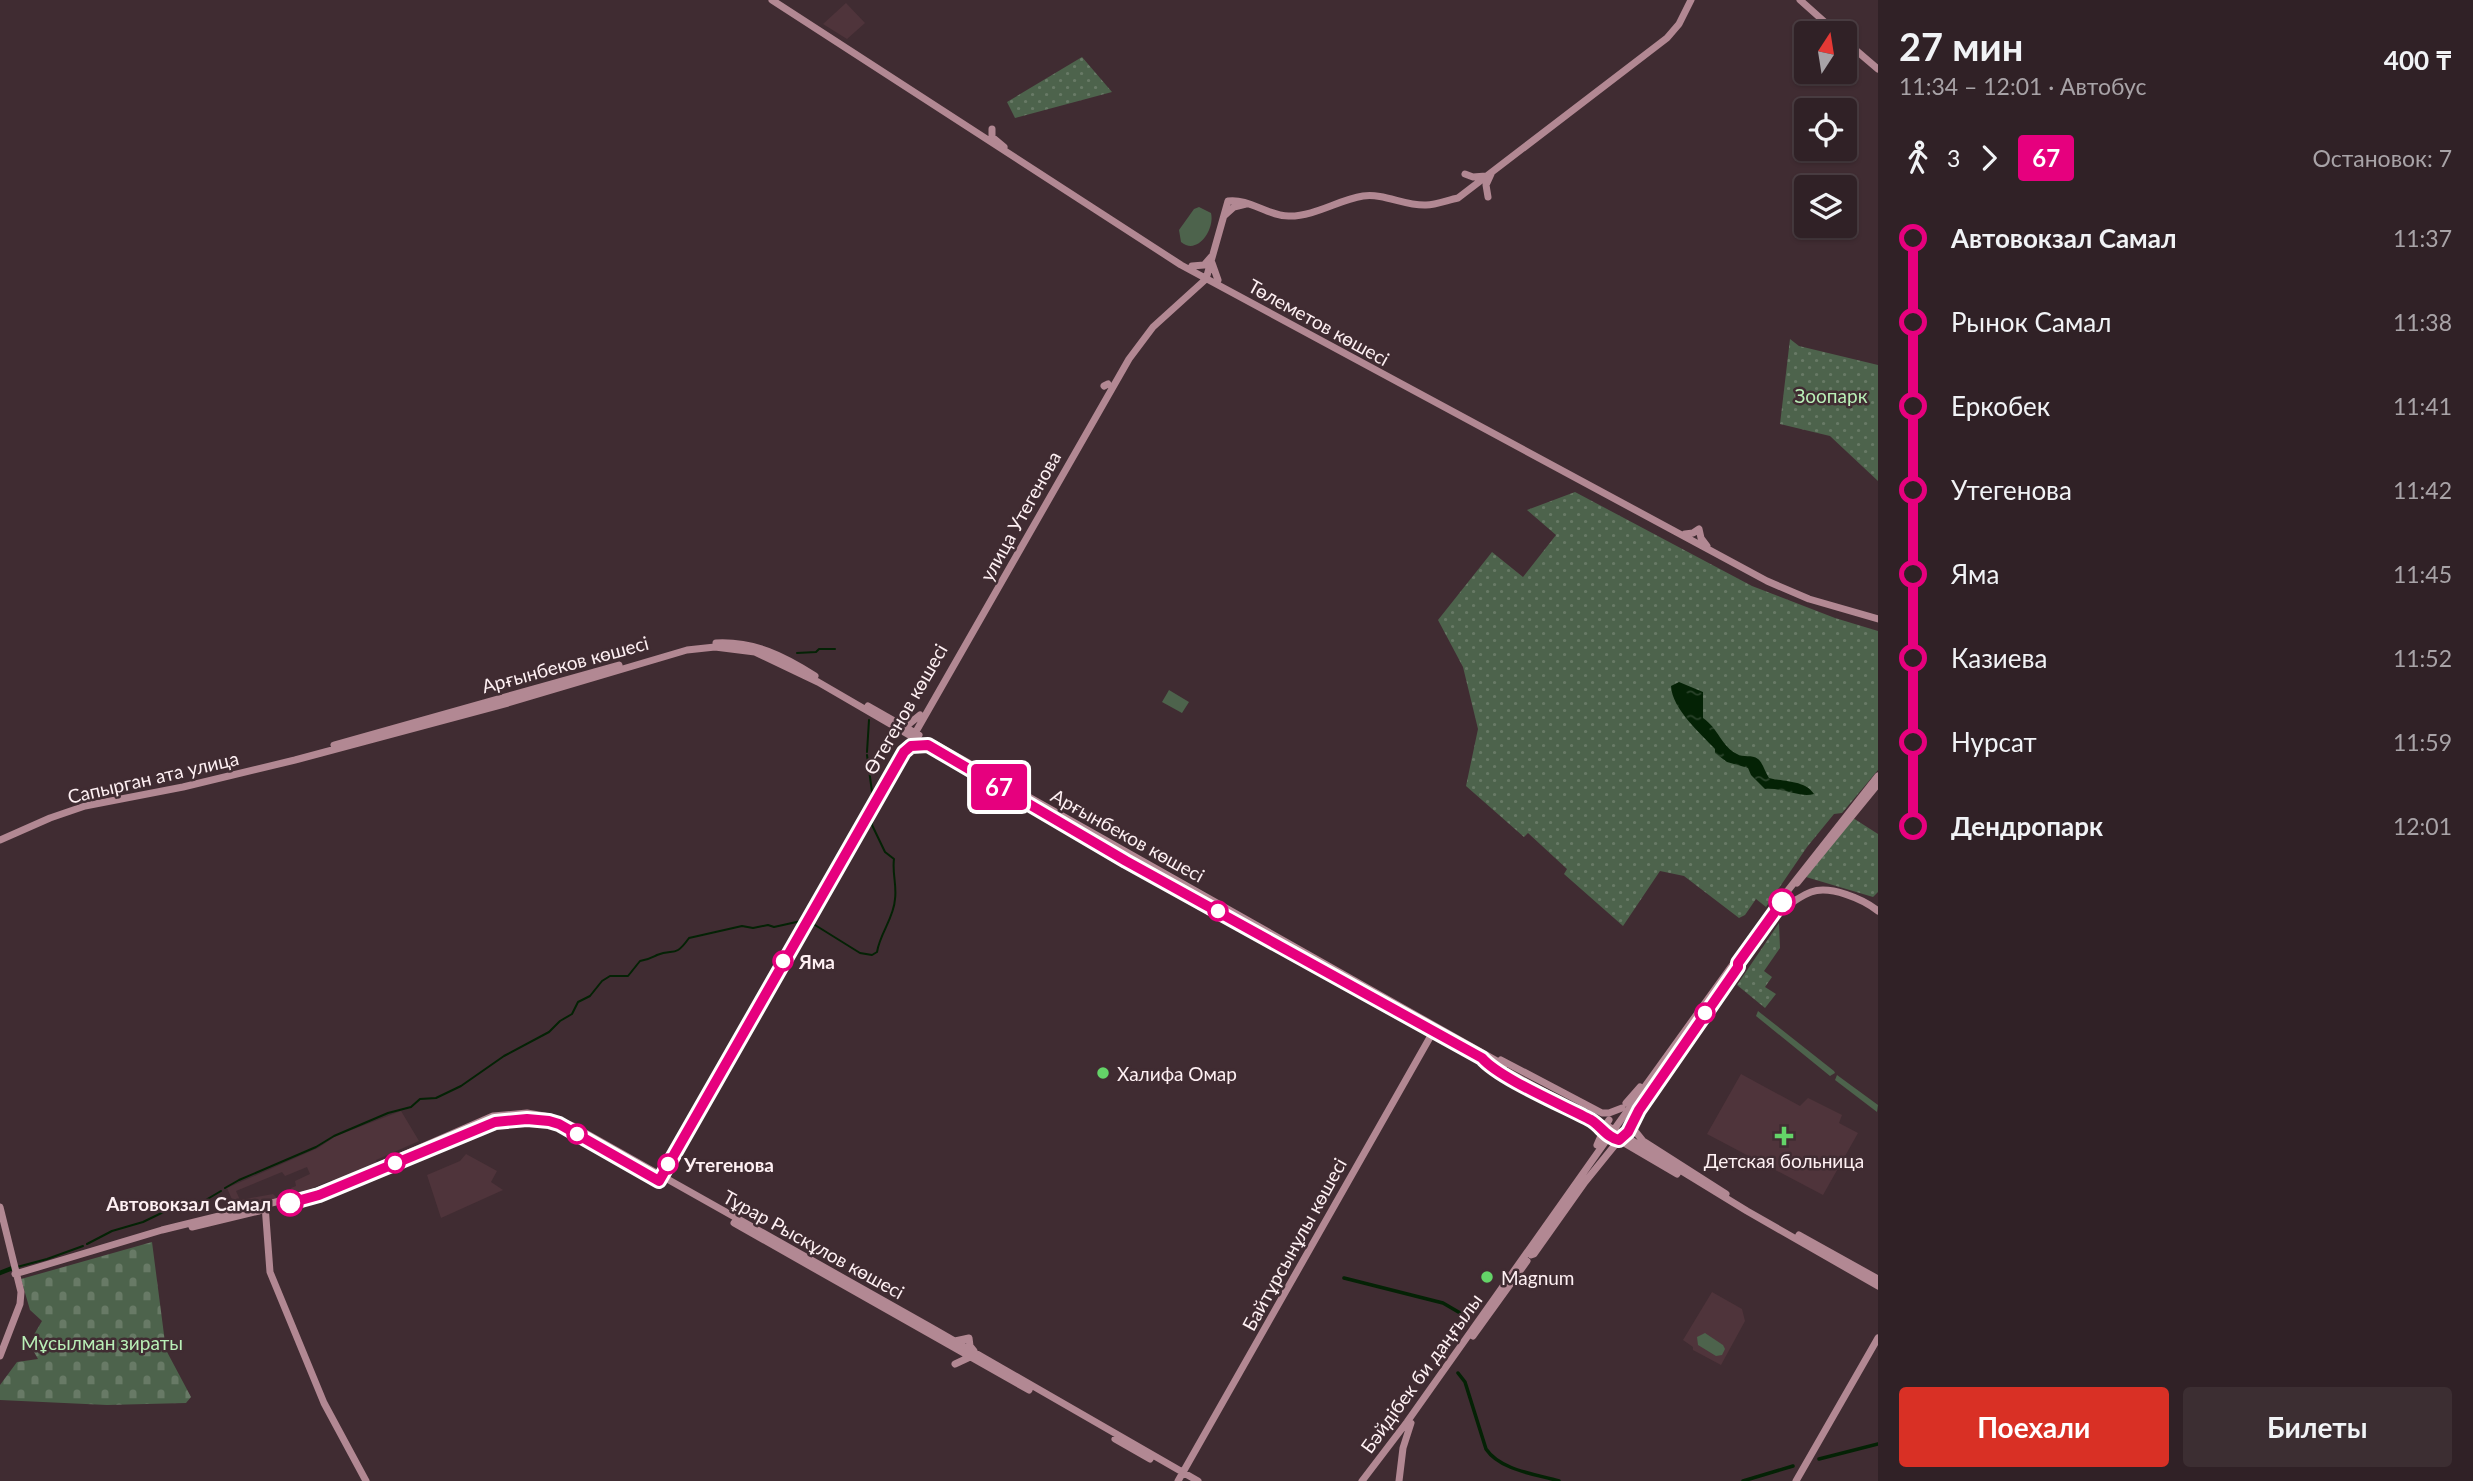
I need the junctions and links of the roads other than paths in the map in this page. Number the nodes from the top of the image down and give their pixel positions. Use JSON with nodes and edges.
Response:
{"nodes":[{"id":1,"x":772,"y":0,"type":"edge"},
{"id":2,"x":778,"y":0,"type":"edge"},
{"id":3,"x":1691,"y":0,"type":"edge"},
{"id":4,"x":1800,"y":0,"type":"edge"},
{"id":5,"x":1807,"y":0,"type":"edge"},
{"id":6,"x":1824,"y":21,"type":"edge"},
{"id":7,"x":1829,"y":21,"type":"edge"},
{"id":8,"x":814,"y":26,"type":"junction"},
{"id":9,"x":1857,"y":47,"type":"edge"},
{"id":10,"x":1857,"y":49,"type":"edge"},
{"id":11,"x":1878,"y":64,"type":"edge"},
{"id":12,"x":1878,"y":69,"type":"edge"},
{"id":13,"x":977,"y":129,"type":"junction"},
{"id":14,"x":1005,"y":147,"type":"junction"},
{"id":15,"x":1491,"y":174,"type":"junction"},
{"id":16,"x":1466,"y":193,"type":"junction"},
{"id":17,"x":1247,"y":204,"type":"junction"},
{"id":18,"x":1224,"y":216,"type":"junction"},
{"id":19,"x":1214,"y":253,"type":"junction"},
{"id":20,"x":1212,"y":262,"type":"junction"},
{"id":21,"x":1193,"y":269,"type":"junction"},
{"id":22,"x":1202,"y":280,"type":"junction"},
{"id":23,"x":1217,"y":282,"type":"junction"},
{"id":24,"x":1540,"y":459,"type":"junction"},
{"id":25,"x":1065,"y":463,"type":"junction"},
{"id":26,"x":1016,"y":550,"type":"junction"},
{"id":27,"x":1878,"y":617,"type":"edge"},
{"id":28,"x":922,"y":716,"type":"junction"},
{"id":29,"x":895,"y":724,"type":"junction"},
{"id":30,"x":912,"y":733,"type":"junction"},
{"id":31,"x":928,"y":743,"type":"junction"},
{"id":32,"x":904,"y":748,"type":"junction"},
{"id":33,"x":317,"y":752,"type":"joint"},
{"id":34,"x":1878,"y":776,"type":"edge"},
{"id":35,"x":1878,"y":784,"type":"edge"},
{"id":36,"x":0,"y":838,"type":"edge"},
{"id":37,"x":1800,"y":880,"type":"junction"},
{"id":38,"x":822,"y":893,"type":"junction"},
{"id":39,"x":1791,"y":904,"type":"junction"},
{"id":40,"x":1865,"y":904,"type":"junction"},
{"id":41,"x":1778,"y":908,"type":"junction"},
{"id":42,"x":1878,"y":911,"type":"edge"},
{"id":43,"x":1878,"y":916,"type":"edge"},
{"id":44,"x":1768,"y":918,"type":"junction"},
{"id":45,"x":1433,"y":1031,"type":"junction"},
{"id":46,"x":1483,"y":1055,"type":"junction"},
{"id":47,"x":1631,"y":1106,"type":"junction"},
{"id":48,"x":1606,"y":1125,"type":"junction"},
{"id":49,"x":1620,"y":1135,"type":"junction"},
{"id":50,"x":601,"y":1145,"type":"junction"},
{"id":51,"x":663,"y":1165,"type":"junction"},
{"id":52,"x":648,"y":1169,"type":"junction"},
{"id":53,"x":658,"y":1177,"type":"junction"},
{"id":54,"x":1726,"y":1196,"type":"junction"},
{"id":55,"x":0,"y":1207,"type":"edge"},
{"id":56,"x":266,"y":1207,"type":"junction"},
{"id":57,"x":0,"y":1217,"type":"edge"},
{"id":58,"x":1530,"y":1253,"type":"junction"},
{"id":59,"x":16,"y":1271,"type":"junction"},
{"id":60,"x":1878,"y":1279,"type":"edge"},
{"id":61,"x":1878,"y":1286,"type":"edge"},
{"id":62,"x":1878,"y":1338,"type":"edge"},
{"id":63,"x":952,"y":1343,"type":"junction"},
{"id":64,"x":0,"y":1348,"type":"edge"},
{"id":65,"x":973,"y":1355,"type":"junction"},
{"id":66,"x":0,"y":1356,"type":"edge"},
{"id":67,"x":1409,"y":1426,"type":"junction"},
{"id":68,"x":1396,"y":1442,"type":"junction"},
{"id":69,"x":1403,"y":1448,"type":"junction"},
{"id":70,"x":1190,"y":1460,"type":"junction"},
{"id":71,"x":1181,"y":1476,"type":"edge"},
{"id":72,"x":1192,"y":1480,"type":"edge"},
{"id":73,"x":366,"y":1481,"type":"edge"},
{"id":74,"x":1365,"y":1481,"type":"edge"},
{"id":75,"x":1399,"y":1481,"type":"edge"},
{"id":76,"x":1796,"y":1481,"type":"edge"}],
"edges":[{"from":1,"to":8,"type":"main road","name":"Төлеметов көшесі"},
{"from":2,"to":8,"type":"main road","name":"Төлеметов көшесі"},
{"from":3,"to":15,"type":"main road"},
{"from":4,"to":6,"type":"main road"},
{"from":5,"to":7,"type":"main road"},
{"from":8,"to":13,"type":"main road","name":"Төлеметов көшесі"},
{"from":8,"to":21,"type":"main road","name":"Төлеметов көшесі"},
{"from":9,"to":11,"type":"main road"},
{"from":10,"to":12,"type":"main road"},
{"from":13,"to":14,"type":"main road","name":"Төлеметов көшесі"},
{"from":13,"to":14,"type":"main road"},
{"from":14,"to":21,"type":"main road","name":"Төлеметов көшесі"},
{"from":15,"to":16,"type":"main road"},
{"from":15,"to":16,"type":"main road"},
{"from":15,"to":16,"type":"main road"},
{"from":16,"to":17,"type":"main road"},
{"from":17,"to":18,"type":"main road"},
{"from":17,"to":18,"type":"main road"},
{"from":18,"to":19,"type":"main road"},
{"from":19,"to":20,"type":"main road"},
{"from":19,"to":21,"type":"main road"},
{"from":20,"to":22,"type":"main road"},
{"from":20,"to":23,"type":"main road"},
{"from":21,"to":22,"type":"main road","name":"Төлеметов көшесі"},
{"from":21,"to":22,"type":"main road"},
{"from":22,"to":23,"type":"main road"},
{"from":22,"to":23,"type":"main road","name":"Төлеметов көшесі"},
{"from":22,"to":25,"type":"main road","name":"улица Утегенова"},
{"from":22,"to":25,"type":"main road","name":"Өтегенов көшесі"},
{"from":23,"to":24,"type":"main road","name":"Төлеметов көшесі"},
{"from":24,"to":27,"type":"main road","name":"Төлеметов көшесі"},
{"from":24,"to":27,"type":"main road","name":"Төлеметов көшесі"},
{"from":25,"to":26,"type":"main road","name":"улица Утегенова"},
{"from":25,"to":26,"type":"main road","name":"Өтегенов көшесі"},
{"from":26,"to":28,"type":"main road","name":"улица Утегенова"},
{"from":26,"to":28,"type":"main road","name":"Өтегенов көшесі"},
{"from":28,"to":29,"type":"main road"},
{"from":28,"to":30,"type":"main road","name":"Өтегенов көшесі"},
{"from":28,"to":31,"type":"main road"},
{"from":29,"to":30,"type":"main road","name":"Арғынбеков көшесі"},
{"from":29,"to":32,"type":"main road"},
{"from":29,"to":33,"type":"main road","name":"Арғынбеков көшесі"},
{"from":30,"to":31,"type":"main road","name":"Арғынбеков көшесі"},
{"from":30,"to":32,"type":"main road","name":"Өтегенов көшесі"},
{"from":31,"to":32,"type":"main road"},
{"from":31,"to":45,"type":"main road","name":"Арғынбеков көшесі"},
{"from":31,"to":46,"type":"main road","name":"Арғынбеков көшесі"},
{"from":32,"to":38,"type":"main road","name":"Өтегенов көшесі"},
{"from":32,"to":38,"type":"main road","name":"Өтегенов көшесі"},
{"from":33,"to":36,"type":"main road","name":"Сапырган ата улица"},
{"from":34,"to":44,"type":"main road"},
{"from":35,"to":37,"type":"main road"},
{"from":37,"to":40,"type":"main road"},
{"from":37,"to":41,"type":"main road"},
{"from":38,"to":51,"type":"main road","name":"Өтегенов көшесі"},
{"from":38,"to":53,"type":"main road","name":"Өтегенов көшесі"},
{"from":39,"to":40,"type":"main road"},
{"from":39,"to":41,"type":"main road"},
{"from":39,"to":44,"type":"main road"},
{"from":40,"to":42,"type":"main road"},
{"from":40,"to":43,"type":"main road"},
{"from":41,"to":44,"type":"main road"},
{"from":44,"to":47,"type":"main road"},
{"from":45,"to":46,"type":"main road","name":"Арғынбеков көшесі"},
{"from":45,"to":70,"type":"main road","name":"Байтұрсынұлы көшесі"},
{"from":46,"to":47,"type":"main road"},
{"from":46,"to":48,"type":"main road"},
{"from":46,"to":54,"type":"main road","name":"Арғынбеков көшесі"},
{"from":47,"to":48,"type":"main road"},
{"from":47,"to":49,"type":"main road","bridge":true},
{"from":47,"to":49,"type":"main road"},
{"from":48,"to":49,"type":"main road"},
{"from":48,"to":58,"type":"main road"},
{"from":49,"to":54,"type":"main road"},
{"from":49,"to":54,"type":"main road"},
{"from":49,"to":58,"type":"main road"},
{"from":50,"to":52,"type":"main road","name":"Тұрар Рыскұлов көшесі"},
{"from":50,"to":53,"type":"main road","name":"Тұрар Рыскұлов көшесі"},
{"from":50,"to":56,"type":"main road","name":"Тұрар Рыскұлов көшесі"},
{"from":51,"to":52,"type":"main road"},
{"from":51,"to":53,"type":"main road","name":"Өтегенов көшесі"},
{"from":52,"to":53,"type":"main road","name":"Тұрар Рыскұлов көшесі"},
{"from":53,"to":63,"type":"main road","name":"Тұрар Рыскұлов көшесі"},
{"from":54,"to":60,"type":"main road","name":"Арғынбеков көшесі"},
{"from":54,"to":61,"type":"main road","name":"Арғынбеков көшесі"},
{"from":55,"to":59,"type":"main road"},
{"from":56,"to":59,"type":"main road","name":"Тұрар Рыскұлов көшесі"},
{"from":56,"to":59,"type":"main road","name":"Тұрар Рыскұлов көшесі"},
{"from":56,"to":73,"type":"main road"},
{"from":57,"to":59,"type":"main road"},
{"from":58,"to":67,"type":"main road","name":"Бәйдібек би даңғылы"},
{"from":58,"to":74,"type":"main road","name":"Бәйдібек би даңғылы"},
{"from":59,"to":64,"type":"main road"},
{"from":59,"to":66,"type":"main road"},
{"from":62,"to":76,"type":"main road"},
{"from":63,"to":65,"type":"main road","name":"Тұрар Рыскұлов көшесі"},
{"from":63,"to":65,"type":"main road"},
{"from":63,"to":65,"type":"main road"},
{"from":65,"to":71,"type":"main road","name":"Тұрар Рыскұлов көшесі"},
{"from":67,"to":68,"type":"main road","name":"Бәйдібек би даңғылы"},
{"from":67,"to":69,"type":"main road"},
{"from":68,"to":69,"type":"main road"},
{"from":68,"to":74,"type":"main road","name":"Бәйдібек би даңғылы"},
{"from":69,"to":75,"type":"main road"},
{"from":70,"to":71,"type":"main road","name":"Байтұрсынұлы көшесі"},
{"from":70,"to":72,"type":"main road"},
{"from":71,"to":72,"type":"main road","name":"Тұрар Рыскұлов көшесі"}]}
